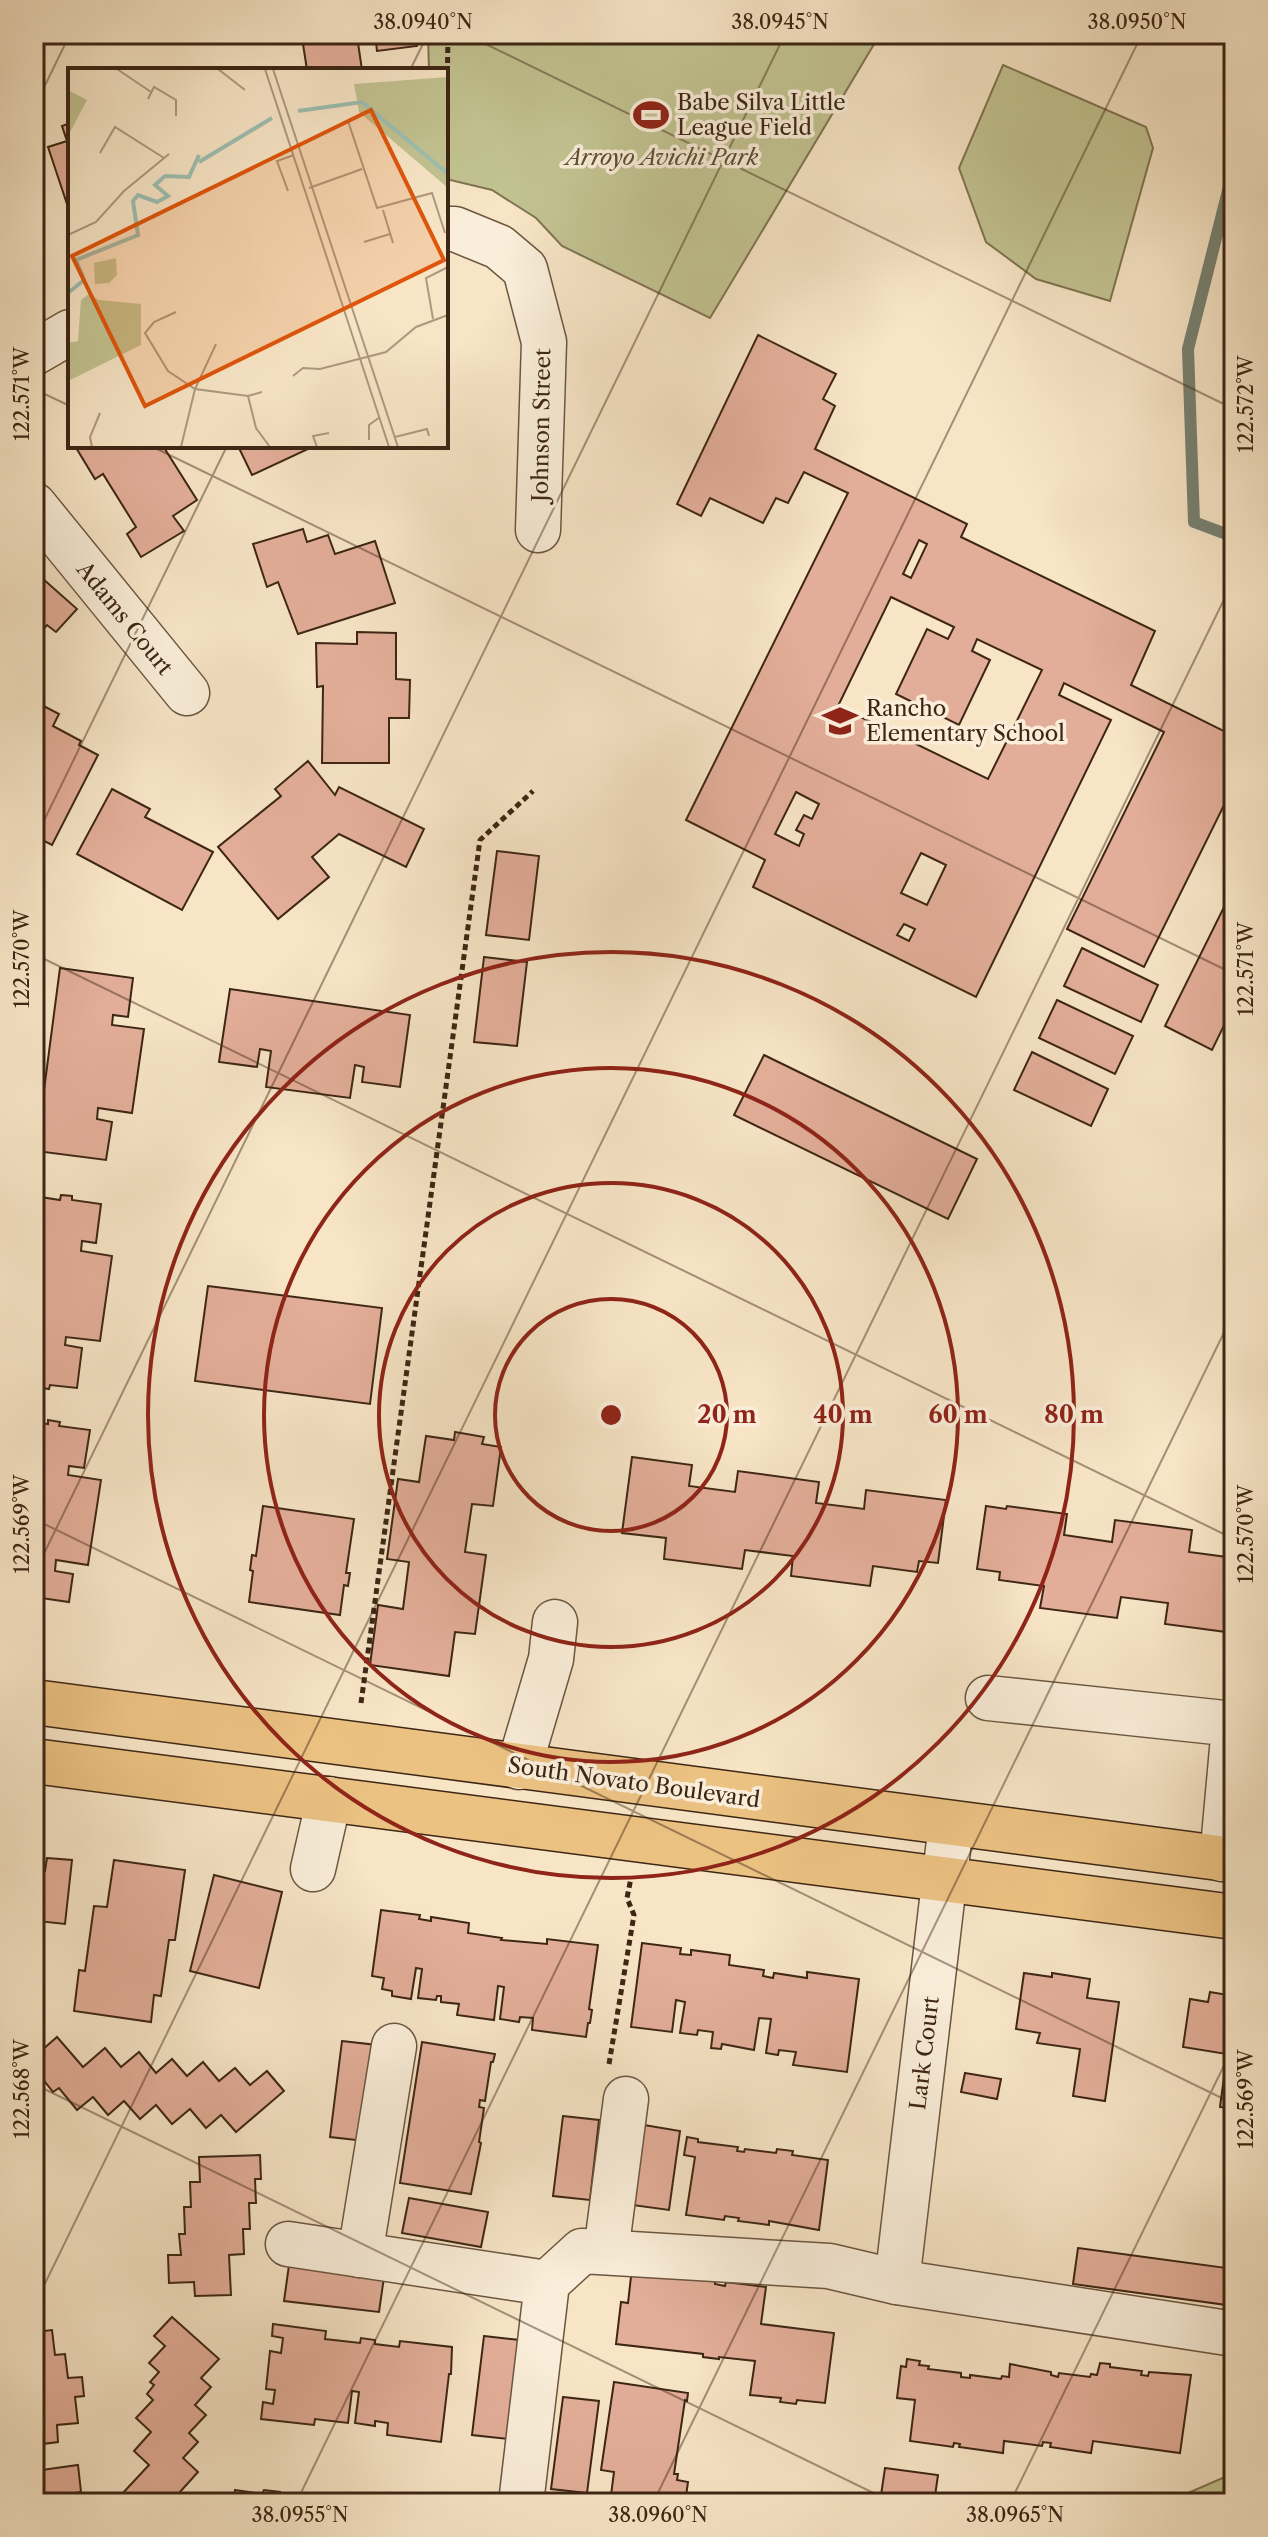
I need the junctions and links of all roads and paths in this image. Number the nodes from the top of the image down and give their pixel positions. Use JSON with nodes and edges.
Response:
{"nodes":[{"id":1,"x":448,"y":34,"type":"edge"},
{"id":2,"x":447,"y":68,"type":"edge"},
{"id":3,"x":448,"y":229,"type":"edge"},
{"id":4,"x":68,"y":333,"type":"edge"},
{"id":5,"x":34,"y":353,"type":"edge"},
{"id":6,"x":34,"y":505,"type":"edge"},
{"id":7,"x":538,"y":530,"type":"dead end"},
{"id":8,"x":187,"y":693,"type":"dead end"},
{"id":9,"x":533,"y":791,"type":"dead end"},
{"id":10,"x":555,"y":1622,"type":"dead end"},
{"id":11,"x":988,"y":1698,"type":"dead end"},
{"id":12,"x":34,"y":1702,"type":"edge"},
{"id":13,"x":1234,"y":1726,"type":"edge"},
{"id":14,"x":354,"y":1745,"type":"junction"},
{"id":15,"x":34,"y":1761,"type":"edge"},
{"id":16,"x":519,"y":1767,"type":"junction"},
{"id":17,"x":329,"y":1799,"type":"junction"},
{"id":18,"x":951,"y":1824,"type":"junction"},
{"id":19,"x":640,"y":1839,"type":"junction"},
{"id":20,"x":1228,"y":1860,"type":"edge"},
{"id":21,"x":313,"y":1869,"type":"dead end"},
{"id":22,"x":944,"y":1878,"type":"junction"},
{"id":23,"x":1234,"y":1917,"type":"edge"},
{"id":24,"x":394,"y":2046,"type":"dead end"},
{"id":25,"x":626,"y":2099,"type":"joint"},
{"id":26,"x":288,"y":2244,"type":"dead end"},
{"id":27,"x":606,"y":2252,"type":"junction"},
{"id":28,"x":360,"y":2255,"type":"junction"},
{"id":29,"x":897,"y":2282,"type":"junction"},
{"id":30,"x":547,"y":2283,"type":"junction"},
{"id":31,"x":1234,"y":2334,"type":"edge"},
{"id":32,"x":521,"y":2503,"type":"edge"}],
"edges":[{"from":1,"to":2,"type":"path"},
{"from":3,"to":7,"type":"street","name":"Johnson Street"},
{"from":4,"to":5,"type":"street"},
{"from":6,"to":8,"type":"street","name":"Adams Court"},
{"from":9,"to":14,"type":"path"},
{"from":10,"to":16,"type":"street"},
{"from":11,"to":13,"type":"street"},
{"from":12,"to":14,"type":"main road","name":"South Novato Boulevard"},
{"from":13,"to":20,"type":"street"},
{"from":14,"to":16,"type":"main road","name":"South Novato Boulevard"},
{"from":15,"to":17,"type":"main road"},
{"from":16,"to":18,"type":"main road","name":"South Novato Boulevard"},
{"from":17,"to":19,"type":"main road"},
{"from":17,"to":21,"type":"street"},
{"from":18,"to":20,"type":"main road","name":"South Novato Boulevard"},
{"from":18,"to":22,"type":"street","name":"Lark Court"},
{"from":19,"to":22,"type":"main road"},
{"from":19,"to":25,"type":"path"},
{"from":22,"to":23,"type":"main road"},
{"from":22,"to":29,"type":"street","name":"Lark Court"},
{"from":24,"to":28,"type":"street"},
{"from":25,"to":27,"type":"street"},
{"from":26,"to":28,"type":"street"},
{"from":27,"to":29,"type":"street"},
{"from":27,"to":30,"type":"street"},
{"from":28,"to":30,"type":"street"},
{"from":29,"to":31,"type":"street"},
{"from":30,"to":32,"type":"street"}]}
